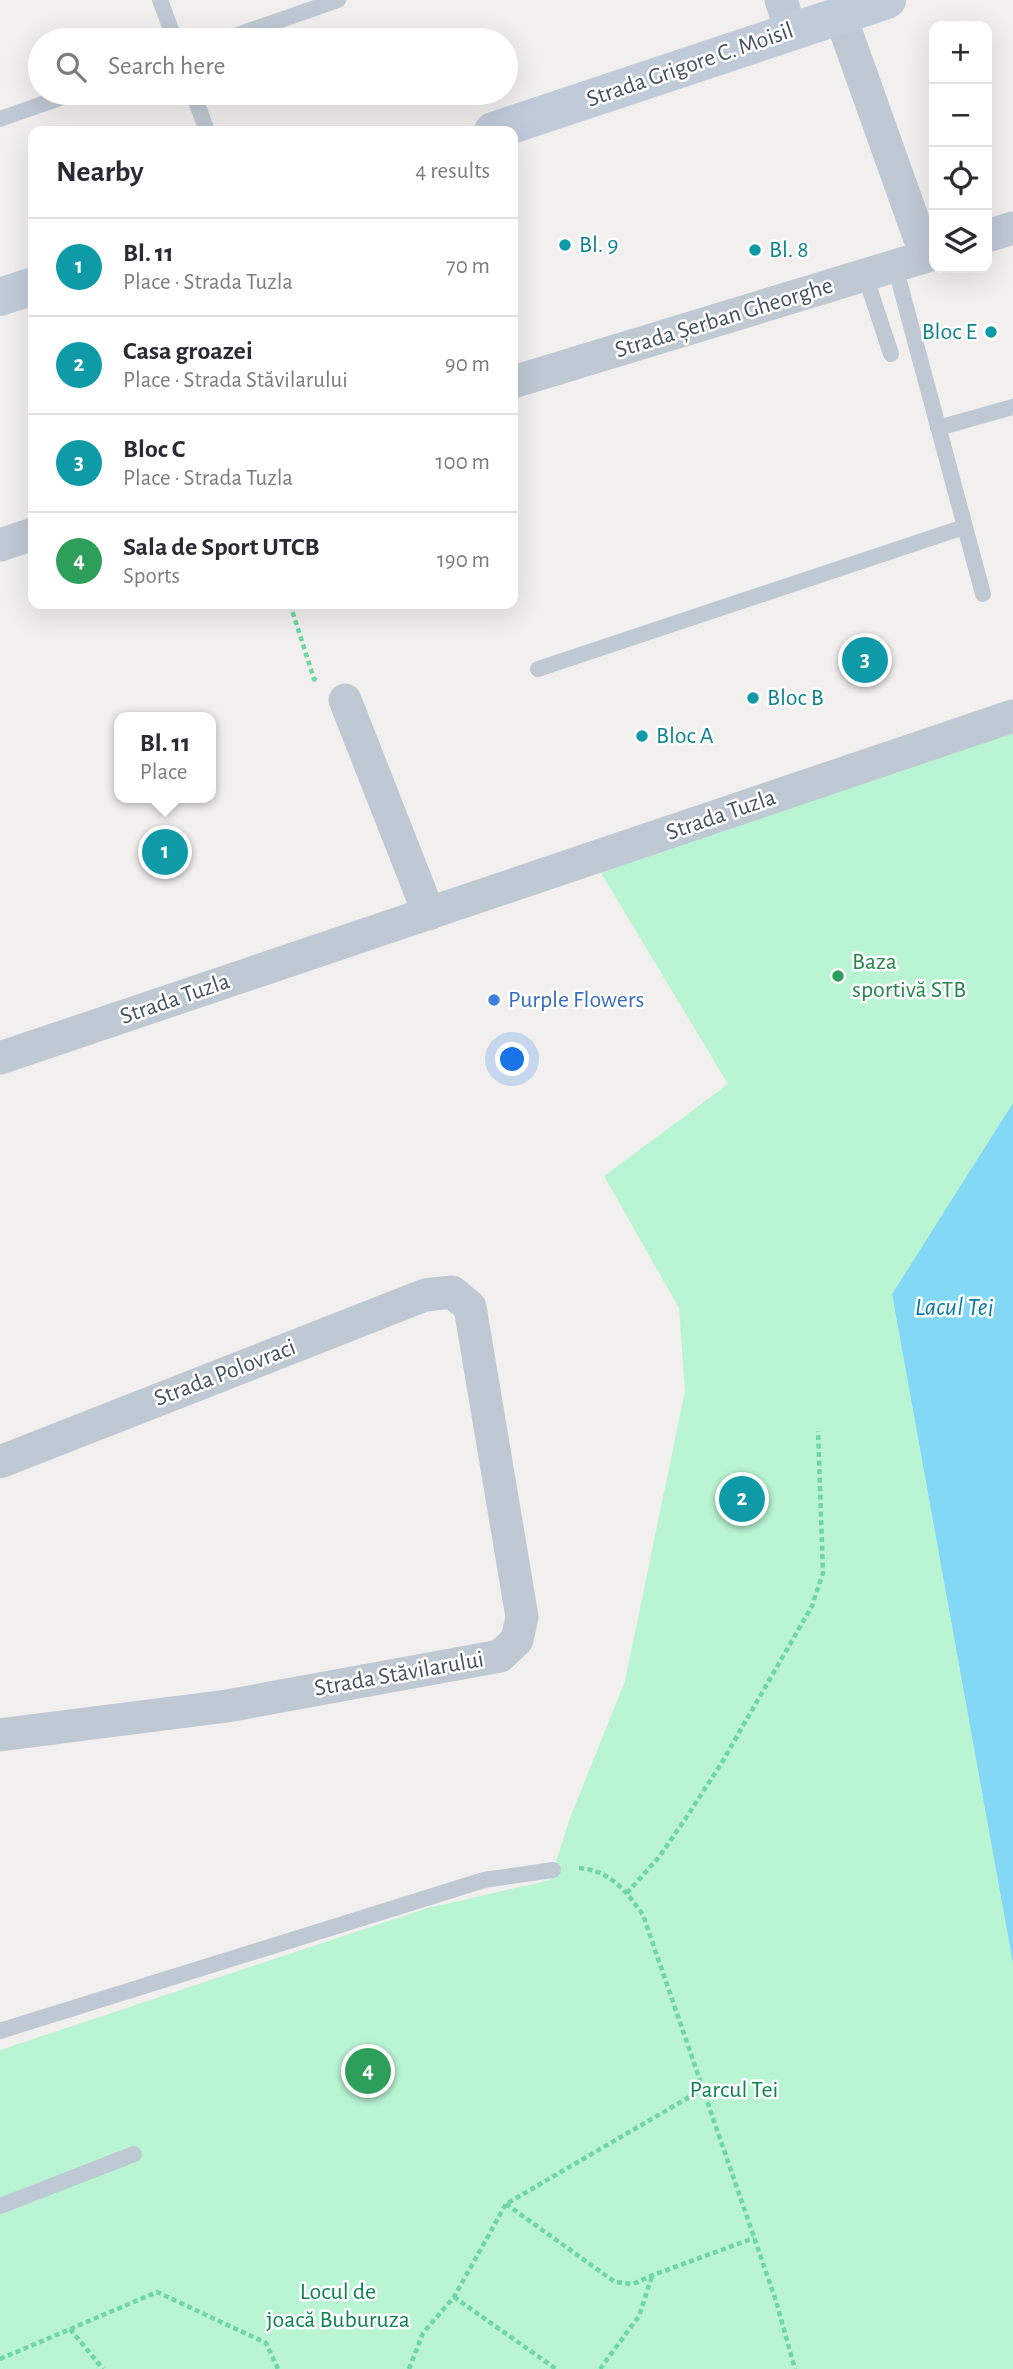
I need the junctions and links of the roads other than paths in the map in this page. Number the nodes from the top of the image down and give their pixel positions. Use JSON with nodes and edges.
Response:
{"nodes":[{"id":1,"x":160,"y":0,"type":"edge"},
{"id":2,"x":338,"y":0,"type":"edge"},
{"id":3,"x":887,"y":0,"type":"edge"},
{"id":4,"x":786,"y":15,"type":"edge"},
{"id":5,"x":841,"y":15,"type":"junction"},
{"id":6,"x":170,"y":28,"type":"edge"},
{"id":7,"x":258,"y":28,"type":"edge"},
{"id":8,"x":40,"y":105,"type":"edge"},
{"id":9,"x":198,"y":105,"type":"edge"},
{"id":10,"x":0,"y":119,"type":"edge"},
{"id":11,"x":206,"y":126,"type":"edge"},
{"id":12,"x":506,"y":126,"type":"edge"},
{"id":13,"x":1013,"y":228,"type":"edge"},
{"id":14,"x":992,"y":234,"type":"edge"},
{"id":15,"x":905,"y":263,"type":"edge"},
{"id":16,"x":28,"y":288,"type":"edge"},
{"id":17,"x":0,"y":297,"type":"edge"},
{"id":18,"x":891,"y":354,"type":"dead end"},
{"id":19,"x":518,"y":380,"type":"edge"},
{"id":20,"x":1013,"y":407,"type":"edge"},
{"id":21,"x":938,"y":428,"type":"junction"},
{"id":22,"x":964,"y":527,"type":"junction"},
{"id":23,"x":28,"y":536,"type":"edge"},
{"id":24,"x":0,"y":545,"type":"edge"},
{"id":25,"x":983,"y":594,"type":"dead end"},
{"id":26,"x":538,"y":669,"type":"dead end"},
{"id":27,"x":345,"y":701,"type":"road end"},
{"id":28,"x":1013,"y":716,"type":"edge"},
{"id":29,"x":429,"y":914,"type":"junction"},
{"id":30,"x":0,"y":1058,"type":"edge"},
{"id":31,"x":452,"y":1292,"type":"joint"},
{"id":32,"x":0,"y":1462,"type":"edge"},
{"id":33,"x":0,"y":1735,"type":"edge"},
{"id":34,"x":553,"y":1870,"type":"road end"},
{"id":35,"x":0,"y":2031,"type":"edge"},
{"id":36,"x":134,"y":2154,"type":"dead end"},
{"id":37,"x":0,"y":2206,"type":"edge"}],
"edges":[{"from":1,"to":6,"type":"lane"},
{"from":2,"to":7,"type":"lane"},
{"from":3,"to":5,"type":"street","name":"Strada Grigore C. Moisil"},
{"from":4,"to":5,"type":"street","name":"Strada Grigore C. Moisil"},
{"from":4,"to":12,"type":"street","name":"Strada Grigore C. Moisil"},
{"from":5,"to":15,"type":"street"},
{"from":8,"to":10,"type":"lane"},
{"from":9,"to":11,"type":"lane"},
{"from":13,"to":14,"type":"street"},
{"from":15,"to":18,"type":"lane"},
{"from":15,"to":19,"type":"street","name":"Strada Șerban Gheorghe"},
{"from":15,"to":21,"type":"lane"},
{"from":16,"to":17,"type":"street"},
{"from":20,"to":21,"type":"lane"},
{"from":21,"to":22,"type":"lane"},
{"from":22,"to":25,"type":"lane"},
{"from":22,"to":26,"type":"lane"},
{"from":23,"to":24,"type":"street"},
{"from":27,"to":29,"type":"street"},
{"from":28,"to":29,"type":"street","name":"Strada Tuzla"},
{"from":29,"to":30,"type":"street","name":"Strada Tuzla"},
{"from":31,"to":32,"type":"street","name":"Strada Polovraci"},
{"from":31,"to":33,"type":"street","name":"Strada Stăvilarului"},
{"from":34,"to":35,"type":"lane"},
{"from":36,"to":37,"type":"lane"}]}
